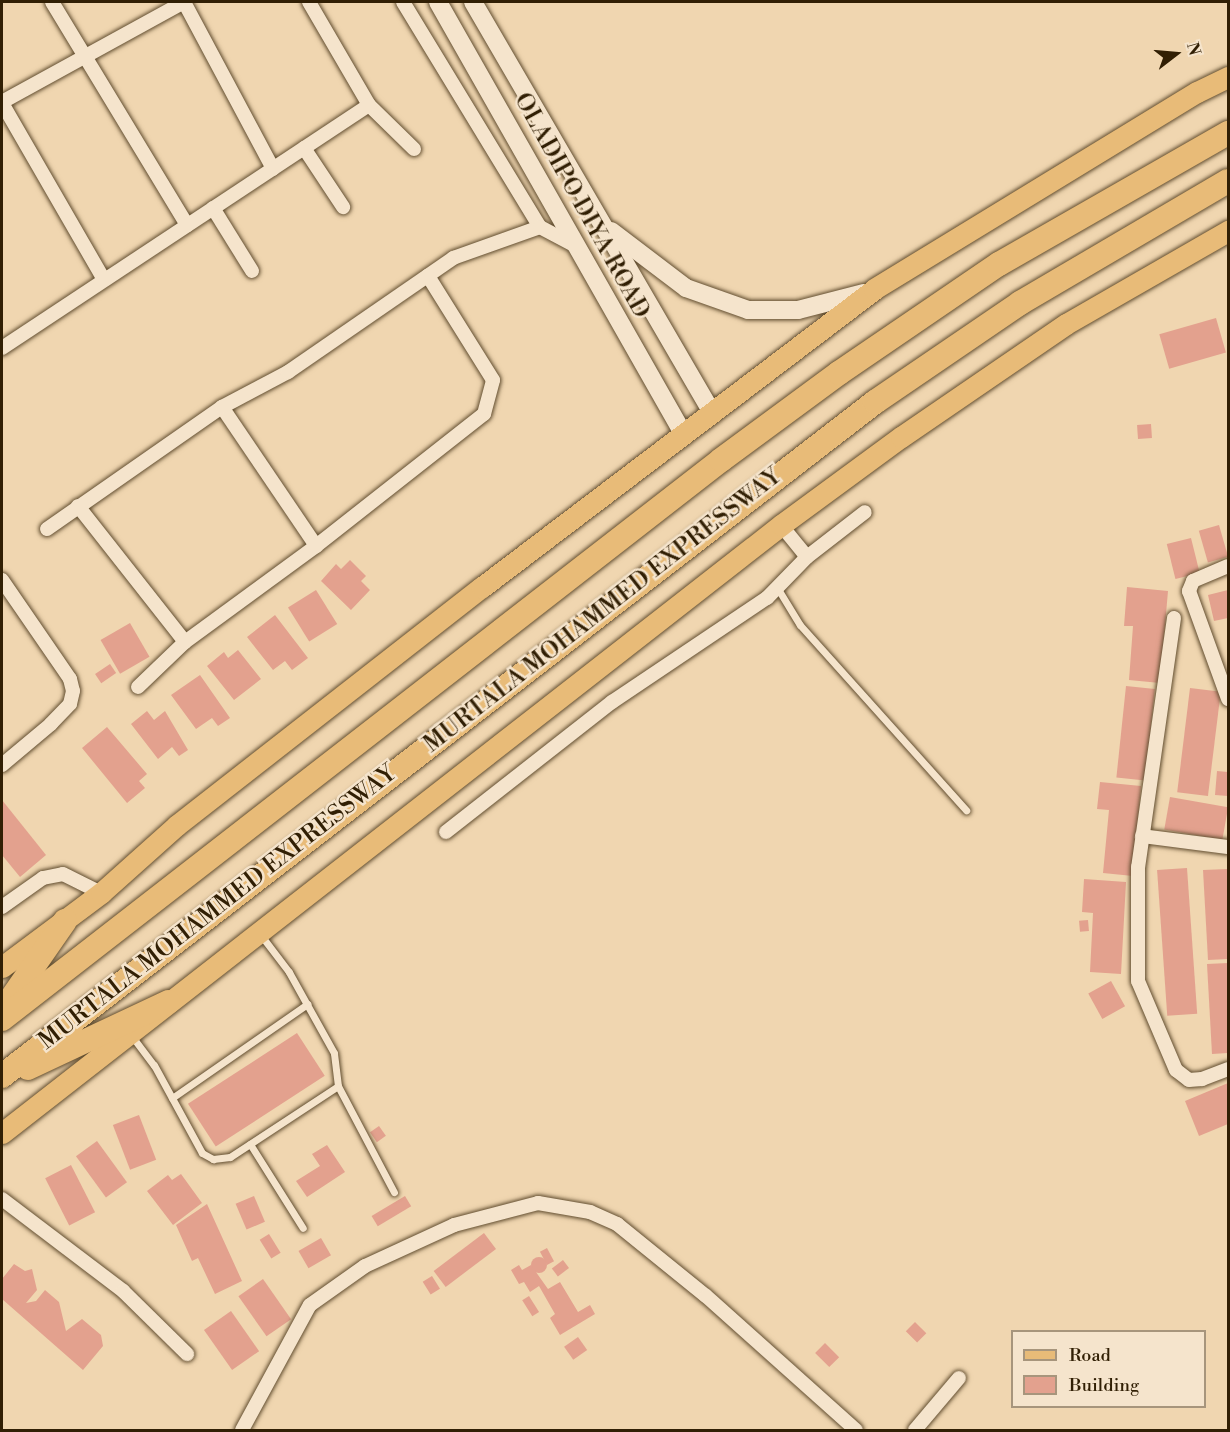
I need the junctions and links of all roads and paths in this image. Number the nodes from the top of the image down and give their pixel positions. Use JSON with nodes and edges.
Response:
{"nodes":[{"id":1,"x":52,"y":2,"type":"edge"},
{"id":2,"x":309,"y":2,"type":"edge"},
{"id":3,"x":403,"y":2,"type":"edge"},
{"id":4,"x":438,"y":2,"type":"edge"},
{"id":5,"x":473,"y":2,"type":"edge"},
{"id":6,"x":84,"y":56,"type":"junction"},
{"id":7,"x":1228,"y":77,"type":"edge"},
{"id":8,"x":2,"y":103,"type":"edge"},
{"id":9,"x":369,"y":105,"type":"junction"},
{"id":10,"x":1228,"y":133,"type":"edge"},
{"id":11,"x":304,"y":148,"type":"junction"},
{"id":12,"x":414,"y":149,"type":"dead end"},
{"id":13,"x":273,"y":169,"type":"junction"},
{"id":14,"x":1228,"y":181,"type":"edge"},
{"id":15,"x":343,"y":207,"type":"dead end"},
{"id":16,"x":213,"y":208,"type":"junction"},
{"id":17,"x":603,"y":224,"type":"junction"},
{"id":18,"x":187,"y":225,"type":"junction"},
{"id":19,"x":540,"y":227,"type":"junction"},
{"id":20,"x":1228,"y":231,"type":"edge"},
{"id":21,"x":574,"y":245,"type":"junction"},
{"id":22,"x":252,"y":271,"type":"dead end"},
{"id":23,"x":428,"y":276,"type":"junction"},
{"id":24,"x":104,"y":280,"type":"junction"},
{"id":25,"x":874,"y":290,"type":"junction"},
{"id":26,"x":4,"y":341,"type":"edge"},
{"id":27,"x":222,"y":407,"type":"junction"},
{"id":28,"x":711,"y":411,"type":"junction"},
{"id":29,"x":682,"y":434,"type":"junction"},
{"id":30,"x":78,"y":506,"type":"junction"},
{"id":31,"x":865,"y":512,"type":"dead end"},
{"id":32,"x":781,"y":525,"type":"junction"},
{"id":33,"x":47,"y":529,"type":"dead end"},
{"id":34,"x":316,"y":546,"type":"junction"},
{"id":35,"x":807,"y":557,"type":"junction"},
{"id":36,"x":1228,"y":566,"type":"edge"},
{"id":37,"x":2,"y":580,"type":"edge"},
{"id":38,"x":778,"y":589,"type":"junction"},
{"id":39,"x":1174,"y":618,"type":"dead end"},
{"id":40,"x":185,"y":642,"type":"junction"},
{"id":41,"x":138,"y":687,"type":"dead end"},
{"id":42,"x":1228,"y":699,"type":"edge"},
{"id":43,"x":2,"y":765,"type":"edge"},
{"id":44,"x":966,"y":810,"type":"dead end"},
{"id":45,"x":446,"y":832,"type":"dead end"},
{"id":46,"x":1142,"y":836,"type":"junction"},
{"id":47,"x":1228,"y":847,"type":"edge"},
{"id":48,"x":100,"y":893,"type":"junction"},
{"id":49,"x":2,"y":908,"type":"edge"},
{"id":50,"x":65,"y":921,"type":"junction"},
{"id":51,"x":258,"y":931,"type":"junction"},
{"id":52,"x":2,"y":968,"type":"edge"},
{"id":53,"x":168,"y":1002,"type":"junction"},
{"id":54,"x":307,"y":1004,"type":"junction"},
{"id":55,"x":2,"y":1010,"type":"edge"},
{"id":56,"x":2,"y":1019,"type":"edge"},
{"id":57,"x":129,"y":1033,"type":"junction"},
{"id":58,"x":1228,"y":1069,"type":"edge"},
{"id":59,"x":2,"y":1076,"type":"edge"},
{"id":60,"x":2,"y":1081,"type":"edge"},
{"id":61,"x":338,"y":1086,"type":"junction"},
{"id":62,"x":172,"y":1098,"type":"junction"},
{"id":63,"x":2,"y":1133,"type":"edge"},
{"id":64,"x":250,"y":1144,"type":"junction"},
{"id":65,"x":394,"y":1192,"type":"dead end"},
{"id":66,"x":2,"y":1199,"type":"edge"},
{"id":67,"x":303,"y":1228,"type":"dead end"},
{"id":68,"x":187,"y":1354,"type":"dead end"},
{"id":69,"x":959,"y":1378,"type":"dead end"},
{"id":70,"x":242,"y":1431,"type":"edge"},
{"id":71,"x":856,"y":1431,"type":"edge"},
{"id":72,"x":915,"y":1431,"type":"edge"}],
"edges":[{"from":1,"to":6,"type":"street"},
{"from":2,"to":9,"type":"street"},
{"from":3,"to":19,"type":"street"},
{"from":4,"to":21,"type":"main road","name":"OLADIPO DIYA ROAD"},
{"from":5,"to":17,"type":"main road","name":"OLADIPO DIYA ROAD"},
{"from":6,"to":8,"type":"street"},
{"from":6,"to":13,"type":"street"},
{"from":6,"to":18,"type":"street"},
{"from":7,"to":25,"type":"main road"},
{"from":8,"to":24,"type":"street"},
{"from":9,"to":11,"type":"street"},
{"from":9,"to":12,"type":"street"},
{"from":10,"to":56,"type":"highway","name":"MURTALA MOHAMMED EXPRESSWAY"},
{"from":11,"to":13,"type":"street"},
{"from":11,"to":15,"type":"street"},
{"from":13,"to":16,"type":"street"},
{"from":14,"to":59,"type":"highway","name":"MURTALA MOHAMMED EXPRESSWAY"},
{"from":16,"to":18,"type":"street"},
{"from":16,"to":22,"type":"street"},
{"from":17,"to":25,"type":"main road"},
{"from":17,"to":28,"type":"main road","name":"OLADIPO DIYA ROAD"},
{"from":18,"to":24,"type":"street"},
{"from":19,"to":21,"type":"street"},
{"from":19,"to":23,"type":"street"},
{"from":20,"to":32,"type":"main road"},
{"from":21,"to":29,"type":"main road","name":"OLADIPO DIYA ROAD"},
{"from":23,"to":27,"type":"street"},
{"from":23,"to":34,"type":"street"},
{"from":24,"to":26,"type":"street"},
{"from":25,"to":28,"type":"main road"},
{"from":27,"to":30,"type":"street"},
{"from":27,"to":34,"type":"street"},
{"from":28,"to":29,"type":"main road"},
{"from":29,"to":48,"type":"main road"},
{"from":30,"to":33,"type":"street"},
{"from":30,"to":40,"type":"street"},
{"from":31,"to":35,"type":"street"},
{"from":32,"to":35,"type":"street"},
{"from":32,"to":51,"type":"main road"},
{"from":34,"to":40,"type":"street"},
{"from":35,"to":38,"type":"street"},
{"from":36,"to":42,"type":"street"},
{"from":37,"to":43,"type":"street"},
{"from":38,"to":44,"type":"lane"},
{"from":38,"to":45,"type":"street"},
{"from":39,"to":46,"type":"street"},
{"from":40,"to":41,"type":"street"},
{"from":46,"to":47,"type":"street"},
{"from":46,"to":58,"type":"street"},
{"from":48,"to":49,"type":"street"},
{"from":48,"to":50,"type":"main road"},
{"from":50,"to":52,"type":"main road"},
{"from":50,"to":55,"type":"highway"},
{"from":51,"to":53,"type":"main road"},
{"from":51,"to":54,"type":"lane"},
{"from":53,"to":57,"type":"main road"},
{"from":53,"to":60,"type":"highway"},
{"from":54,"to":61,"type":"lane"},
{"from":54,"to":62,"type":"lane"},
{"from":57,"to":62,"type":"lane"},
{"from":57,"to":63,"type":"main road"},
{"from":61,"to":64,"type":"lane"},
{"from":61,"to":65,"type":"lane"},
{"from":62,"to":64,"type":"lane"},
{"from":64,"to":67,"type":"lane"},
{"from":66,"to":68,"type":"street"},
{"from":69,"to":72,"type":"street"},
{"from":70,"to":71,"type":"street"}]}
